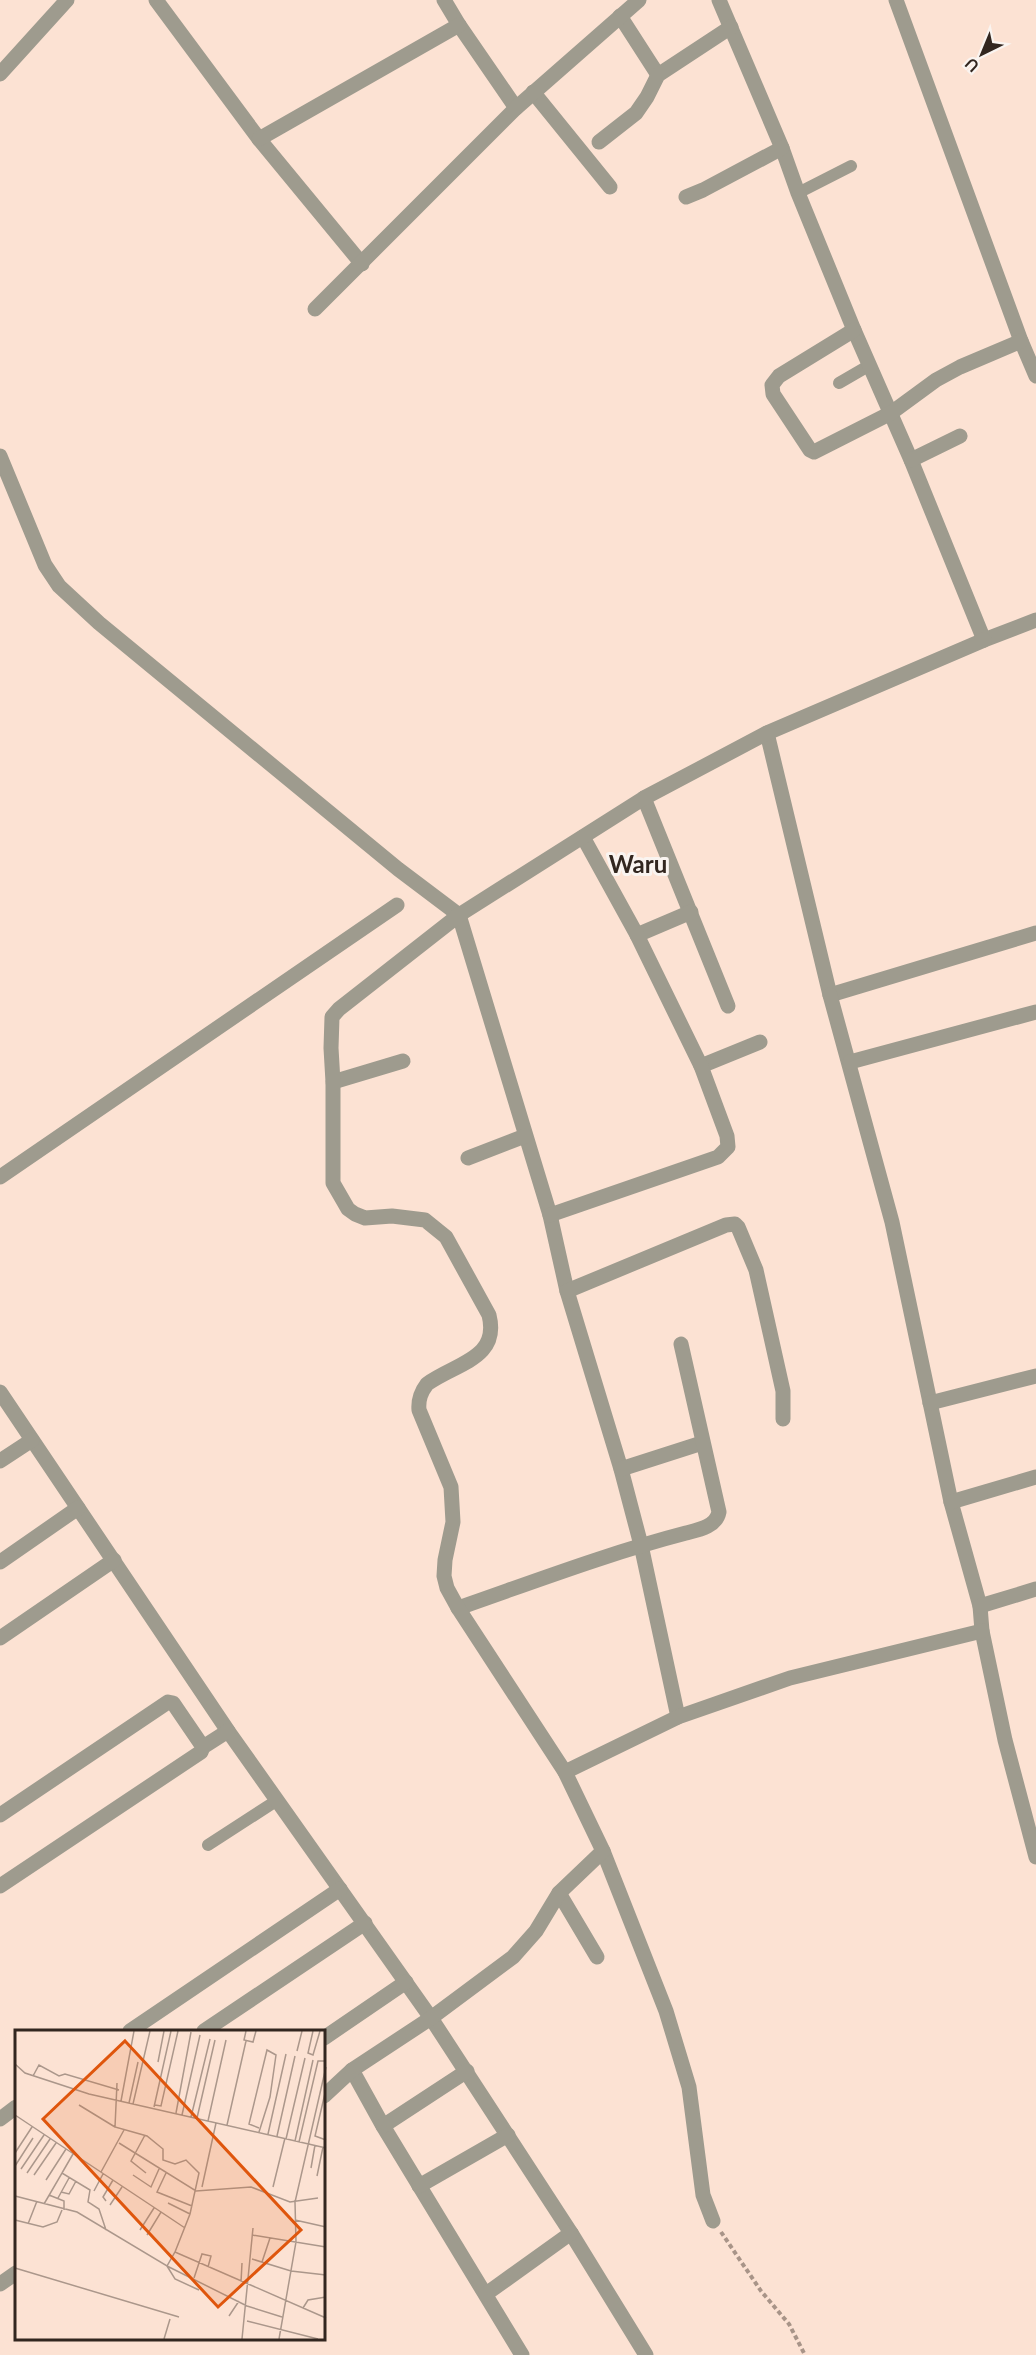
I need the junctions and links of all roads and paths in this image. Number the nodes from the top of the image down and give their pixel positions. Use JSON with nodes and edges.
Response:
{"nodes":[{"id":1,"x":68,"y":0,"type":"edge"},
{"id":2,"x":156,"y":0,"type":"edge"},
{"id":3,"x":444,"y":0,"type":"edge"},
{"id":4,"x":639,"y":0,"type":"edge"},
{"id":5,"x":719,"y":0,"type":"edge"},
{"id":6,"x":896,"y":0,"type":"edge"},
{"id":7,"x":620,"y":16,"type":"junction"},
{"id":8,"x":459,"y":25,"type":"junction"},
{"id":9,"x":731,"y":27,"type":"junction"},
{"id":10,"x":0,"y":74,"type":"edge"},
{"id":11,"x":658,"y":75,"type":"junction"},
{"id":12,"x":533,"y":92,"type":"junction"},
{"id":13,"x":516,"y":108,"type":"junction"},
{"id":14,"x":259,"y":139,"type":"junction"},
{"id":15,"x":599,"y":142,"type":"dead end"},
{"id":16,"x":782,"y":148,"type":"junction"},
{"id":17,"x":851,"y":166,"type":"dead end"},
{"id":18,"x":610,"y":187,"type":"dead end"},
{"id":19,"x":798,"y":193,"type":"junction"},
{"id":20,"x":686,"y":197,"type":"dead end"},
{"id":21,"x":362,"y":264,"type":"junction"},
{"id":22,"x":315,"y":309,"type":"dead end"},
{"id":23,"x":854,"y":330,"type":"junction"},
{"id":24,"x":1021,"y":341,"type":"junction"},
{"id":25,"x":870,"y":365,"type":"junction"},
{"id":26,"x":1036,"y":376,"type":"edge"},
{"id":27,"x":839,"y":382,"type":"dead end"},
{"id":28,"x":891,"y":413,"type":"junction"},
{"id":29,"x":960,"y":436,"type":"dead end"},
{"id":30,"x":0,"y":456,"type":"edge"},
{"id":31,"x":911,"y":460,"type":"junction"},
{"id":32,"x":1036,"y":620,"type":"edge"},
{"id":33,"x":984,"y":640,"type":"junction"},
{"id":34,"x":761,"y":736,"type":"junction"},
{"id":35,"x":644,"y":798,"type":"junction"},
{"id":36,"x":583,"y":837,"type":"junction"},
{"id":37,"x":397,"y":905,"type":"dead end"},
{"id":38,"x":691,"y":912,"type":"junction"},
{"id":39,"x":459,"y":915,"type":"junction"},
{"id":40,"x":1036,"y":933,"type":"edge"},
{"id":41,"x":637,"y":936,"type":"junction"},
{"id":42,"x":830,"y":995,"type":"junction"},
{"id":43,"x":728,"y":1006,"type":"dead end"},
{"id":44,"x":1036,"y":1012,"type":"edge"},
{"id":45,"x":760,"y":1042,"type":"dead end"},
{"id":46,"x":403,"y":1060,"type":"dead end"},
{"id":47,"x":850,"y":1062,"type":"junction"},
{"id":48,"x":701,"y":1066,"type":"junction"},
{"id":49,"x":333,"y":1082,"type":"junction"},
{"id":50,"x":525,"y":1136,"type":"junction"},
{"id":51,"x":468,"y":1158,"type":"dead end"},
{"id":52,"x":0,"y":1177,"type":"edge"},
{"id":53,"x":550,"y":1215,"type":"junction"},
{"id":54,"x":567,"y":1291,"type":"junction"},
{"id":55,"x":681,"y":1344,"type":"dead end"},
{"id":56,"x":1036,"y":1376,"type":"edge"},
{"id":57,"x":0,"y":1392,"type":"edge"},
{"id":58,"x":930,"y":1403,"type":"junction"},
{"id":59,"x":783,"y":1419,"type":"dead end"},
{"id":60,"x":32,"y":1440,"type":"junction"},
{"id":61,"x":702,"y":1443,"type":"junction"},
{"id":62,"x":0,"y":1461,"type":"edge"},
{"id":63,"x":621,"y":1469,"type":"junction"},
{"id":64,"x":1036,"y":1477,"type":"edge"},
{"id":65,"x":951,"y":1502,"type":"junction"},
{"id":66,"x":78,"y":1508,"type":"junction"},
{"id":67,"x":641,"y":1545,"type":"junction"},
{"id":68,"x":114,"y":1560,"type":"junction"},
{"id":69,"x":0,"y":1562,"type":"edge"},
{"id":70,"x":1036,"y":1589,"type":"edge"},
{"id":71,"x":980,"y":1606,"type":"junction"},
{"id":72,"x":458,"y":1608,"type":"junction"},
{"id":73,"x":982,"y":1631,"type":"junction"},
{"id":74,"x":0,"y":1638,"type":"edge"},
{"id":75,"x":678,"y":1717,"type":"junction"},
{"id":76,"x":228,"y":1731,"type":"junction"},
{"id":77,"x":203,"y":1747,"type":"junction"},
{"id":78,"x":566,"y":1772,"type":"junction"},
{"id":79,"x":276,"y":1801,"type":"junction"},
{"id":80,"x":0,"y":1815,"type":"edge"},
{"id":81,"x":208,"y":1845,"type":"dead end"},
{"id":82,"x":603,"y":1851,"type":"junction"},
{"id":83,"x":1036,"y":1857,"type":"edge"},
{"id":84,"x":0,"y":1886,"type":"edge"},
{"id":85,"x":340,"y":1889,"type":"junction"},
{"id":86,"x":559,"y":1893,"type":"junction"},
{"id":87,"x":365,"y":1923,"type":"junction"},
{"id":88,"x":597,"y":1957,"type":"dead end"},
{"id":89,"x":406,"y":1982,"type":"junction"},
{"id":90,"x":431,"y":2018,"type":"junction"},
{"id":91,"x":131,"y":2030,"type":"edge"},
{"id":92,"x":205,"y":2030,"type":"edge"},
{"id":93,"x":326,"y":2037,"type":"edge"},
{"id":94,"x":352,"y":2070,"type":"junction"},
{"id":95,"x":466,"y":2071,"type":"junction"},
{"id":96,"x":326,"y":2094,"type":"edge"},
{"id":97,"x":15,"y":2108,"type":"edge"},
{"id":98,"x":0,"y":2119,"type":"edge"},
{"id":99,"x":383,"y":2126,"type":"junction"},
{"id":100,"x":508,"y":2135,"type":"junction"},
{"id":101,"x":419,"y":2186,"type":"junction"},
{"id":102,"x":713,"y":2221,"type":"joint"},
{"id":103,"x":571,"y":2233,"type":"junction"},
{"id":104,"x":15,"y":2273,"type":"edge"},
{"id":105,"x":0,"y":2284,"type":"edge"},
{"id":106,"x":486,"y":2294,"type":"junction"},
{"id":107,"x":522,"y":2355,"type":"edge"},
{"id":108,"x":646,"y":2355,"type":"edge"},
{"id":109,"x":805,"y":2355,"type":"edge"}],
"edges":[{"from":1,"to":10,"type":"street"},
{"from":2,"to":14,"type":"street"},
{"from":3,"to":8,"type":"street"},
{"from":4,"to":7,"type":"street"},
{"from":5,"to":9,"type":"street"},
{"from":6,"to":24,"type":"street"},
{"from":7,"to":11,"type":"street"},
{"from":7,"to":12,"type":"street"},
{"from":8,"to":13,"type":"street"},
{"from":8,"to":14,"type":"street"},
{"from":9,"to":11,"type":"street"},
{"from":9,"to":16,"type":"street"},
{"from":11,"to":15,"type":"street"},
{"from":12,"to":13,"type":"street"},
{"from":12,"to":18,"type":"street"},
{"from":13,"to":21,"type":"street"},
{"from":14,"to":21,"type":"street"},
{"from":16,"to":19,"type":"street"},
{"from":16,"to":20,"type":"street"},
{"from":17,"to":19,"type":"lane"},
{"from":19,"to":23,"type":"street"},
{"from":21,"to":22,"type":"street"},
{"from":23,"to":25,"type":"street"},
{"from":23,"to":28,"type":"street"},
{"from":24,"to":26,"type":"street"},
{"from":24,"to":28,"type":"street"},
{"from":25,"to":27,"type":"lane"},
{"from":25,"to":28,"type":"street"},
{"from":28,"to":31,"type":"street"},
{"from":29,"to":31,"type":"street"},
{"from":30,"to":39,"type":"street"},
{"from":31,"to":33,"type":"street"},
{"from":32,"to":33,"type":"street"},
{"from":33,"to":34,"type":"street"},
{"from":34,"to":35,"type":"street"},
{"from":34,"to":42,"type":"street"},
{"from":35,"to":36,"type":"street"},
{"from":35,"to":38,"type":"street"},
{"from":36,"to":39,"type":"street"},
{"from":36,"to":41,"type":"street"},
{"from":37,"to":52,"type":"street"},
{"from":38,"to":41,"type":"street"},
{"from":38,"to":43,"type":"street"},
{"from":39,"to":49,"type":"street"},
{"from":39,"to":50,"type":"street"},
{"from":40,"to":42,"type":"street"},
{"from":41,"to":48,"type":"street"},
{"from":42,"to":47,"type":"street"},
{"from":44,"to":47,"type":"street"},
{"from":45,"to":48,"type":"street"},
{"from":46,"to":49,"type":"street"},
{"from":47,"to":58,"type":"street"},
{"from":48,"to":53,"type":"street"},
{"from":49,"to":72,"type":"street"},
{"from":50,"to":51,"type":"street"},
{"from":50,"to":53,"type":"street"},
{"from":53,"to":54,"type":"street"},
{"from":54,"to":59,"type":"street"},
{"from":54,"to":63,"type":"street"},
{"from":55,"to":61,"type":"street"},
{"from":56,"to":58,"type":"street"},
{"from":57,"to":60,"type":"street"},
{"from":58,"to":65,"type":"street"},
{"from":60,"to":62,"type":"street"},
{"from":60,"to":66,"type":"street"},
{"from":61,"to":63,"type":"street"},
{"from":61,"to":67,"type":"street"},
{"from":63,"to":67,"type":"street"},
{"from":64,"to":65,"type":"street"},
{"from":65,"to":71,"type":"street"},
{"from":66,"to":68,"type":"street"},
{"from":66,"to":69,"type":"street"},
{"from":67,"to":72,"type":"street"},
{"from":67,"to":75,"type":"street"},
{"from":68,"to":74,"type":"street"},
{"from":68,"to":76,"type":"street"},
{"from":70,"to":71,"type":"street"},
{"from":71,"to":73,"type":"street"},
{"from":72,"to":78,"type":"street"},
{"from":73,"to":75,"type":"street"},
{"from":73,"to":83,"type":"street"},
{"from":75,"to":78,"type":"street"},
{"from":76,"to":77,"type":"street"},
{"from":76,"to":79,"type":"street"},
{"from":77,"to":80,"type":"street"},
{"from":77,"to":84,"type":"street"},
{"from":78,"to":82,"type":"street"},
{"from":79,"to":81,"type":"lane"},
{"from":79,"to":85,"type":"street"},
{"from":82,"to":86,"type":"street"},
{"from":82,"to":102,"type":"street"},
{"from":85,"to":87,"type":"street"},
{"from":85,"to":91,"type":"street"},
{"from":86,"to":88,"type":"street"},
{"from":86,"to":90,"type":"street"},
{"from":87,"to":89,"type":"street"},
{"from":87,"to":92,"type":"street"},
{"from":89,"to":90,"type":"street"},
{"from":89,"to":93,"type":"street"},
{"from":90,"to":94,"type":"street"},
{"from":90,"to":95,"type":"street"},
{"from":94,"to":96,"type":"street"},
{"from":94,"to":99,"type":"street"},
{"from":95,"to":99,"type":"street"},
{"from":95,"to":100,"type":"street"},
{"from":97,"to":98,"type":"street"},
{"from":99,"to":101,"type":"street"},
{"from":100,"to":101,"type":"street"},
{"from":100,"to":103,"type":"street"},
{"from":101,"to":106,"type":"street"},
{"from":102,"to":109,"type":"path"},
{"from":103,"to":106,"type":"street"},
{"from":103,"to":108,"type":"street"},
{"from":104,"to":105,"type":"street"},
{"from":106,"to":107,"type":"street"}]}
